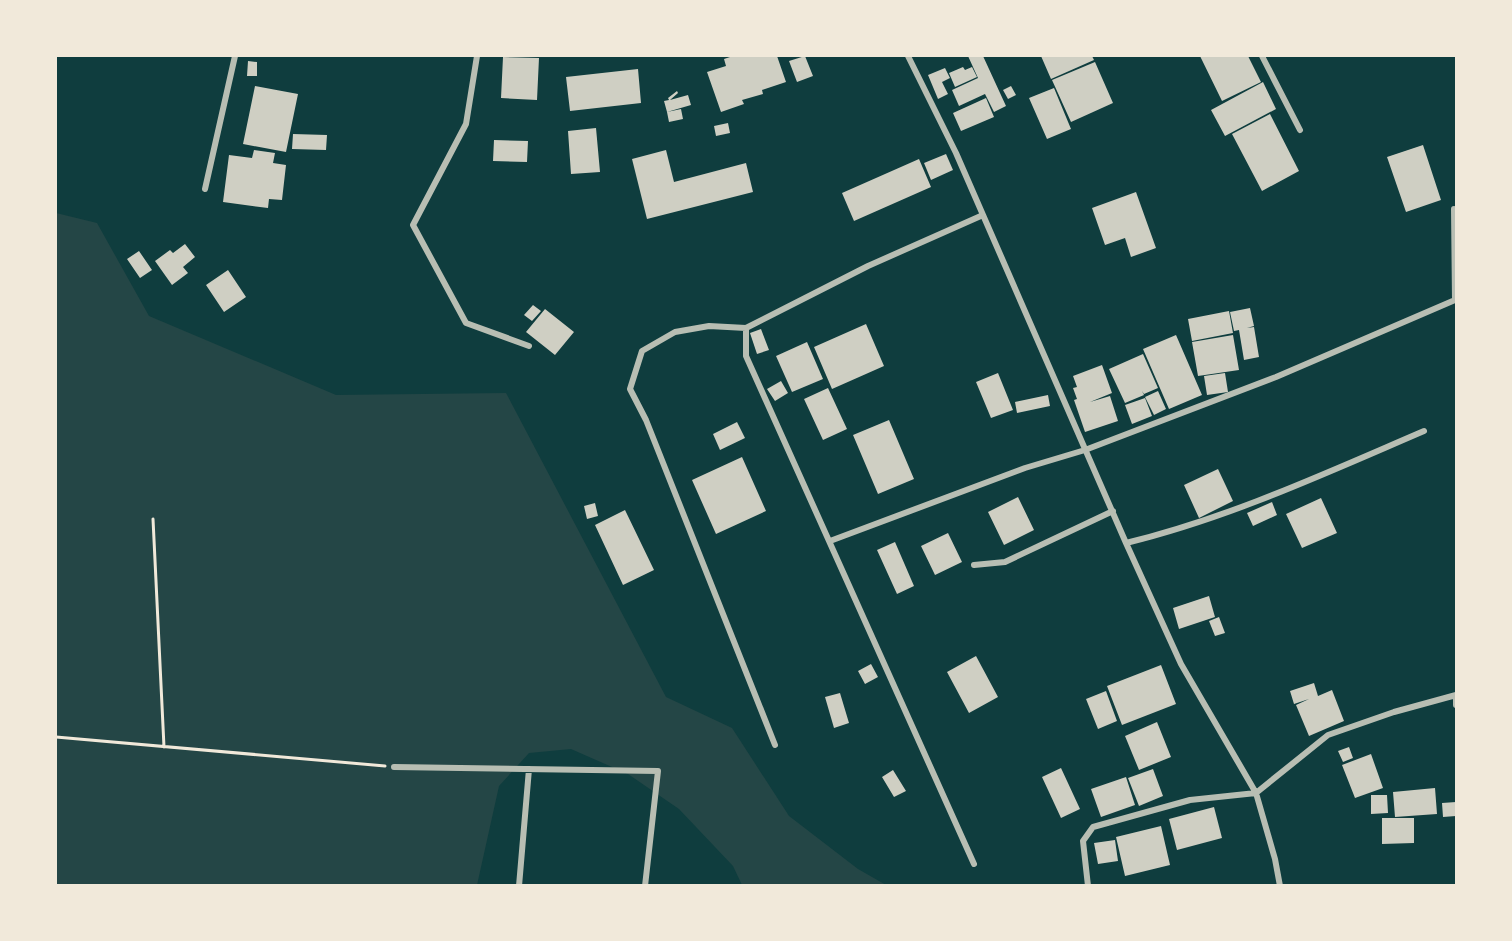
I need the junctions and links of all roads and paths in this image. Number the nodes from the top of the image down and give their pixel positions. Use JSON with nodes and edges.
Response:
{"nodes":[{"id":1,"x":235,"y":56,"type":"edge"},
{"id":2,"x":477,"y":56,"type":"edge"},
{"id":3,"x":908,"y":56,"type":"edge"},
{"id":4,"x":1262,"y":56,"type":"edge"},
{"id":5,"x":1300,"y":130,"type":"dead end"},
{"id":6,"x":205,"y":189,"type":"dead end"},
{"id":7,"x":1454,"y":209,"type":"dead end"},
{"id":8,"x":984,"y":215,"type":"junction"},
{"id":9,"x":746,"y":328,"type":"junction"},
{"id":10,"x":528,"y":346,"type":"dead end"},
{"id":11,"x":1424,"y":431,"type":"dead end"},
{"id":12,"x":1085,"y":450,"type":"junction"},
{"id":13,"x":1113,"y":511,"type":"junction"},
{"id":14,"x":153,"y":519,"type":"dead end"},
{"id":15,"x":830,"y":541,"type":"junction"},
{"id":16,"x":1126,"y":543,"type":"junction"},
{"id":17,"x":974,"y":565,"type":"dead end"},
{"id":18,"x":1456,"y":695,"type":"edge"},
{"id":19,"x":1456,"y":705,"type":"edge"},
{"id":20,"x":56,"y":737,"type":"edge"},
{"id":21,"x":775,"y":745,"type":"dead end"},
{"id":22,"x":164,"y":747,"type":"junction"},
{"id":23,"x":394,"y":766,"type":"joint"},
{"id":24,"x":529,"y":769,"type":"junction"},
{"id":25,"x":1256,"y":793,"type":"junction"},
{"id":26,"x":974,"y":864,"type":"dead end"},
{"id":27,"x":519,"y":885,"type":"edge"},
{"id":28,"x":645,"y":885,"type":"edge"},
{"id":29,"x":1088,"y":885,"type":"edge"},
{"id":30,"x":1280,"y":885,"type":"edge"}],
"edges":[{"from":1,"to":6,"type":"street"},
{"from":2,"to":10,"type":"street"},
{"from":3,"to":8,"type":"street"},
{"from":4,"to":5,"type":"street"},
{"from":7,"to":12,"type":"street"},
{"from":8,"to":9,"type":"street"},
{"from":8,"to":12,"type":"street"},
{"from":9,"to":15,"type":"street"},
{"from":9,"to":21,"type":"street"},
{"from":11,"to":16,"type":"street"},
{"from":12,"to":13,"type":"street"},
{"from":12,"to":15,"type":"street"},
{"from":13,"to":16,"type":"street"},
{"from":13,"to":17,"type":"street"},
{"from":14,"to":22,"type":"path"},
{"from":15,"to":26,"type":"street"},
{"from":16,"to":25,"type":"street"},
{"from":18,"to":19,"type":"street"},
{"from":18,"to":25,"type":"street"},
{"from":20,"to":22,"type":"path"},
{"from":22,"to":23,"type":"path"},
{"from":23,"to":24,"type":"street"},
{"from":24,"to":27,"type":"street"},
{"from":24,"to":28,"type":"street"},
{"from":25,"to":29,"type":"street"},
{"from":25,"to":30,"type":"street"}]}
